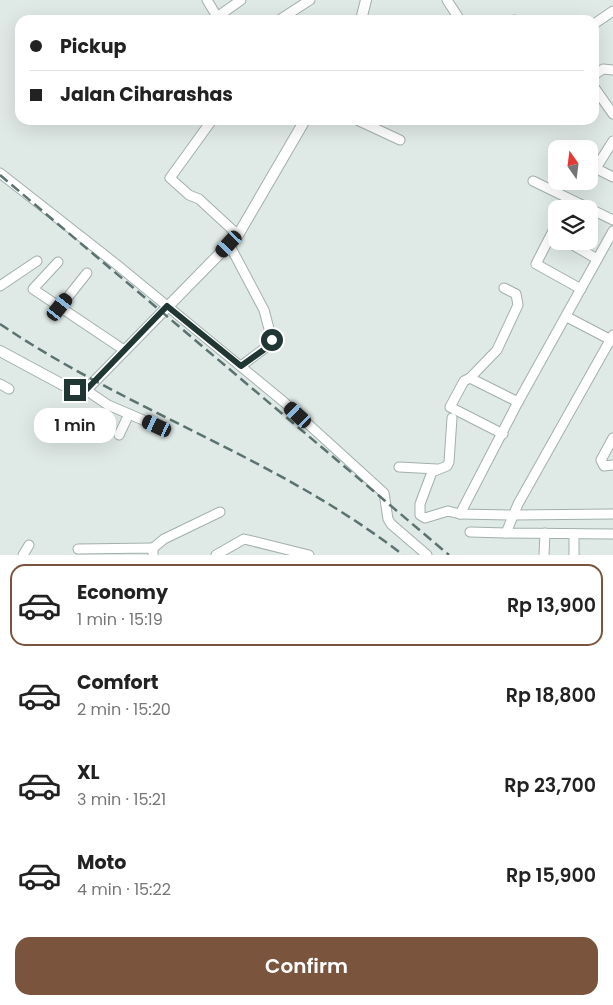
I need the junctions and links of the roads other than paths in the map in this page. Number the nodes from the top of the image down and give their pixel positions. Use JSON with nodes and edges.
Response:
{"nodes":[{"id":1,"x":207,"y":0,"type":"edge"},
{"id":2,"x":241,"y":0,"type":"edge"},
{"id":3,"x":310,"y":0,"type":"edge"},
{"id":4,"x":366,"y":0,"type":"edge"},
{"id":5,"x":447,"y":0,"type":"edge"},
{"id":6,"x":613,"y":11,"type":"edge"},
{"id":7,"x":216,"y":15,"type":"edge"},
{"id":8,"x":222,"y":15,"type":"edge"},
{"id":9,"x":287,"y":15,"type":"edge"},
{"id":10,"x":362,"y":15,"type":"edge"},
{"id":11,"x":457,"y":15,"type":"edge"},
{"id":12,"x":599,"y":21,"type":"edge"},
{"id":13,"x":613,"y":70,"type":"edge"},
{"id":14,"x":599,"y":72,"type":"edge"},
{"id":15,"x":599,"y":94,"type":"edge"},
{"id":16,"x":613,"y":114,"type":"edge"},
{"id":17,"x":208,"y":125,"type":"edge"},
{"id":18,"x":302,"y":125,"type":"edge"},
{"id":19,"x":368,"y":125,"type":"edge"},
{"id":20,"x":400,"y":140,"type":"dead end"},
{"id":21,"x":613,"y":141,"type":"edge"},
{"id":22,"x":598,"y":160,"type":"edge"},
{"id":23,"x":598,"y":170,"type":"edge"},
{"id":24,"x":0,"y":173,"type":"edge"},
{"id":25,"x":613,"y":177,"type":"edge"},
{"id":26,"x":534,"y":181,"type":"dead end"},
{"id":27,"x":569,"y":199,"type":"joint"},
{"id":28,"x":613,"y":220,"type":"edge"},
{"id":29,"x":613,"y":231,"type":"edge"},
{"id":30,"x":238,"y":235,"type":"junction"},
{"id":31,"x":229,"y":244,"type":"junction"},
{"id":32,"x":548,"y":245,"type":"edge"},
{"id":33,"x":582,"y":250,"type":"edge"},
{"id":34,"x":597,"y":259,"type":"junction"},
{"id":35,"x":37,"y":260,"type":"dead end"},
{"id":36,"x":58,"y":262,"type":"dead end"},
{"id":37,"x":87,"y":273,"type":"dead end"},
{"id":38,"x":0,"y":286,"type":"edge"},
{"id":39,"x":504,"y":288,"type":"dead end"},
{"id":40,"x":581,"y":288,"type":"junction"},
{"id":41,"x":167,"y":306,"type":"junction"},
{"id":42,"x":60,"y":307,"type":"junction"},
{"id":43,"x":566,"y":317,"type":"junction"},
{"id":44,"x":612,"y":339,"type":"edge"},
{"id":45,"x":124,"y":350,"type":"junction"},
{"id":46,"x":0,"y":351,"type":"edge"},
{"id":47,"x":241,"y":366,"type":"junction"},
{"id":48,"x":470,"y":378,"type":"junction"},
{"id":49,"x":0,"y":384,"type":"edge"},
{"id":50,"x":8,"y":389,"type":"dead end"},
{"id":51,"x":86,"y":390,"type":"junction"},
{"id":52,"x":518,"y":402,"type":"junction"},
{"id":53,"x":129,"y":414,"type":"junction"},
{"id":54,"x":452,"y":418,"type":"dead end"},
{"id":55,"x":157,"y":426,"type":"dead end"},
{"id":56,"x":503,"y":434,"type":"junction"},
{"id":57,"x":119,"y":436,"type":"dead end"},
{"id":58,"x":613,"y":438,"type":"edge"},
{"id":59,"x":613,"y":465,"type":"edge"},
{"id":60,"x":399,"y":467,"type":"dead end"},
{"id":61,"x":437,"y":469,"type":"junction"},
{"id":62,"x":220,"y":512,"type":"dead end"},
{"id":63,"x":460,"y":514,"type":"junction"},
{"id":64,"x":613,"y":514,"type":"edge"},
{"id":65,"x":512,"y":515,"type":"junction"},
{"id":66,"x":470,"y":532,"type":"dead end"},
{"id":67,"x":506,"y":533,"type":"junction"},
{"id":68,"x":544,"y":534,"type":"junction"},
{"id":69,"x":574,"y":534,"type":"junction"},
{"id":70,"x":613,"y":534,"type":"edge"},
{"id":71,"x":29,"y":545,"type":"dead end"},
{"id":72,"x":78,"y":549,"type":"dead end"},
{"id":73,"x":153,"y":552,"type":"edge"},
{"id":74,"x":23,"y":555,"type":"edge"},
{"id":75,"x":216,"y":555,"type":"edge"},
{"id":76,"x":309,"y":555,"type":"edge"},
{"id":77,"x":427,"y":555,"type":"edge"},
{"id":78,"x":544,"y":555,"type":"edge"},
{"id":79,"x":574,"y":555,"type":"edge"}],
"edges":[{"from":1,"to":7,"type":"street"},
{"from":2,"to":8,"type":"street"},
{"from":3,"to":9,"type":"street"},
{"from":4,"to":10,"type":"street"},
{"from":5,"to":11,"type":"street"},
{"from":6,"to":12,"type":"street"},
{"from":13,"to":14,"type":"street"},
{"from":15,"to":16,"type":"street"},
{"from":17,"to":30,"type":"street"},
{"from":18,"to":30,"type":"street"},
{"from":19,"to":20,"type":"street"},
{"from":21,"to":22,"type":"street"},
{"from":23,"to":25,"type":"street"},
{"from":24,"to":41,"type":"street"},
{"from":26,"to":27,"type":"street"},
{"from":27,"to":28,"type":"street"},
{"from":29,"to":34,"type":"street"},
{"from":30,"to":31,"type":"street"},
{"from":31,"to":41,"type":"street"},
{"from":31,"to":47,"type":"street"},
{"from":32,"to":40,"type":"street"},
{"from":33,"to":34,"type":"street"},
{"from":34,"to":40,"type":"street"},
{"from":35,"to":38,"type":"street"},
{"from":36,"to":42,"type":"street"},
{"from":37,"to":42,"type":"street"},
{"from":39,"to":48,"type":"street"},
{"from":40,"to":43,"type":"street"},
{"from":41,"to":45,"type":"street"},
{"from":41,"to":47,"type":"street"},
{"from":42,"to":45,"type":"street"},
{"from":43,"to":44,"type":"street"},
{"from":43,"to":52,"type":"street"},
{"from":44,"to":65,"type":"street"},
{"from":45,"to":51,"type":"street"},
{"from":46,"to":51,"type":"street"},
{"from":47,"to":77,"type":"street"},
{"from":48,"to":52,"type":"street"},
{"from":48,"to":56,"type":"street"},
{"from":49,"to":50,"type":"street"},
{"from":51,"to":53,"type":"street"},
{"from":52,"to":56,"type":"street"},
{"from":53,"to":55,"type":"street"},
{"from":53,"to":57,"type":"street"},
{"from":54,"to":61,"type":"street"},
{"from":56,"to":63,"type":"street"},
{"from":58,"to":59,"type":"street"},
{"from":60,"to":61,"type":"street"},
{"from":61,"to":63,"type":"street"},
{"from":62,"to":73,"type":"street"},
{"from":63,"to":65,"type":"street"},
{"from":64,"to":65,"type":"street"},
{"from":65,"to":67,"type":"street"},
{"from":66,"to":67,"type":"street"},
{"from":67,"to":68,"type":"street"},
{"from":68,"to":69,"type":"street"},
{"from":68,"to":78,"type":"street"},
{"from":69,"to":70,"type":"street"},
{"from":69,"to":79,"type":"street"},
{"from":71,"to":74,"type":"street"},
{"from":72,"to":73,"type":"street"},
{"from":75,"to":76,"type":"street"}]}
